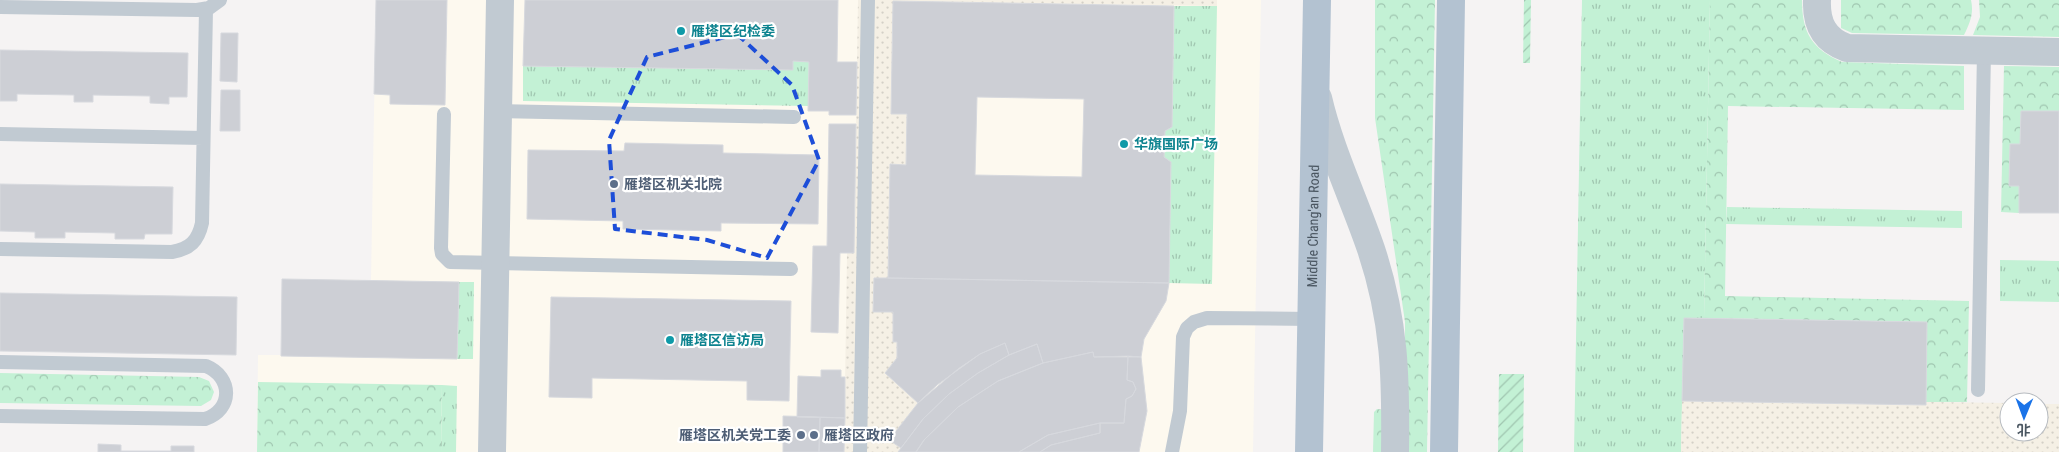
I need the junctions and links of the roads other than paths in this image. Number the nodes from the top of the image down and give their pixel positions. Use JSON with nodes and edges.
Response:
{"nodes":[{"id":1,"x":220,"y":0,"type":"edge"},
{"id":2,"x":500,"y":0,"type":"edge"},
{"id":3,"x":868,"y":0,"type":"edge"},
{"id":4,"x":1317,"y":0,"type":"edge"},
{"id":5,"x":1451,"y":0,"type":"edge"},
{"id":6,"x":1817,"y":0,"type":"edge"},
{"id":7,"x":0,"y":7,"type":"edge"},
{"id":8,"x":206,"y":9,"type":"junction"},
{"id":9,"x":1984,"y":51,"type":"junction"},
{"id":10,"x":2059,"y":52,"type":"edge"},
{"id":11,"x":1316,"y":80,"type":"junction"},
{"id":12,"x":498,"y":112,"type":"junction"},
{"id":13,"x":444,"y":114,"type":"dead end"},
{"id":14,"x":794,"y":117,"type":"dead end"},
{"id":15,"x":0,"y":134,"type":"edge"},
{"id":16,"x":203,"y":138,"type":"junction"},
{"id":17,"x":0,"y":249,"type":"edge"},
{"id":18,"x":495,"y":264,"type":"junction"},
{"id":19,"x":791,"y":269,"type":"dead end"},
{"id":20,"x":1312,"y":319,"type":"junction"},
{"id":21,"x":0,"y":362,"type":"edge"},
{"id":22,"x":1978,"y":390,"type":"dead end"},
{"id":23,"x":0,"y":416,"type":"edge"},
{"id":24,"x":492,"y":452,"type":"edge"},
{"id":25,"x":860,"y":452,"type":"edge"},
{"id":26,"x":1172,"y":452,"type":"edge"},
{"id":27,"x":1309,"y":452,"type":"edge"},
{"id":28,"x":1394,"y":452,"type":"edge"},
{"id":29,"x":1444,"y":452,"type":"edge"}],
"edges":[{"from":1,"to":8,"type":"lane"},
{"from":2,"to":12,"type":"street"},
{"from":3,"to":25,"type":"lane"},
{"from":4,"to":11,"type":"main road","name":"Middle Chang'an Road"},
{"from":5,"to":29,"type":"main road"},
{"from":6,"to":9,"type":"street"},
{"from":7,"to":8,"type":"lane"},
{"from":8,"to":16,"type":"lane"},
{"from":9,"to":10,"type":"street"},
{"from":9,"to":22,"type":"lane"},
{"from":11,"to":20,"type":"main road","name":"Middle Chang'an Road"},
{"from":11,"to":28,"type":"street"},
{"from":12,"to":14,"type":"lane"},
{"from":12,"to":18,"type":"street"},
{"from":13,"to":18,"type":"lane"},
{"from":15,"to":16,"type":"lane"},
{"from":16,"to":17,"type":"lane"},
{"from":18,"to":19,"type":"lane"},
{"from":18,"to":24,"type":"street"},
{"from":20,"to":26,"type":"lane"},
{"from":20,"to":27,"type":"main road","name":"Middle Chang'an Road"},
{"from":21,"to":23,"type":"lane"}]}
